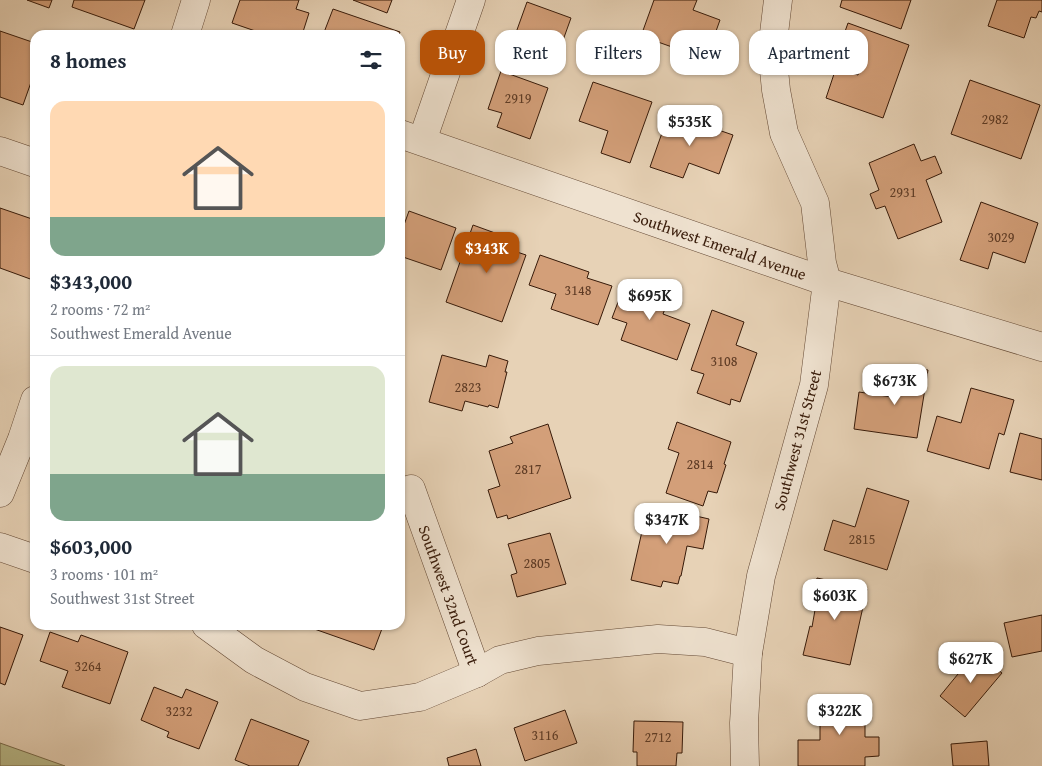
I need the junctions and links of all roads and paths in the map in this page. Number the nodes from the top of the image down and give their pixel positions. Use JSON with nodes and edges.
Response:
{"nodes":[{"id":1,"x":196,"y":0,"type":"edge"},
{"id":2,"x":470,"y":0,"type":"edge"},
{"id":3,"x":778,"y":0,"type":"edge"},
{"id":4,"x":187,"y":30,"type":"edge"},
{"id":5,"x":411,"y":137,"type":"edge"},
{"id":6,"x":0,"y":151,"type":"edge"},
{"id":7,"x":30,"y":161,"type":"edge"},
{"id":8,"x":827,"y":282,"type":"junction"},
{"id":9,"x":1042,"y":347,"type":"edge"},
{"id":10,"x":30,"y":415,"type":"edge"},
{"id":11,"x":411,"y":489,"type":"dead end"},
{"id":12,"x":0,"y":493,"type":"edge"},
{"id":13,"x":0,"y":547,"type":"edge"},
{"id":14,"x":30,"y":557,"type":"edge"},
{"id":15,"x":213,"y":630,"type":"edge"},
{"id":16,"x":748,"y":653,"type":"junction"},
{"id":17,"x":477,"y":673,"type":"junction"},
{"id":18,"x":745,"y":766,"type":"edge"}],
"edges":[{"from":1,"to":4,"type":"street"},
{"from":2,"to":5,"type":"street"},
{"from":3,"to":8,"type":"street","name":"Southwest 31st Street"},
{"from":5,"to":8,"type":"street","name":"Southwest Emerald Avenue"},
{"from":6,"to":7,"type":"street"},
{"from":8,"to":9,"type":"street","name":"Southwest Emerald Avenue"},
{"from":8,"to":16,"type":"street","name":"Southwest 31st Street"},
{"from":10,"to":12,"type":"street"},
{"from":11,"to":17,"type":"street","name":"Southwest 32nd Court"},
{"from":13,"to":14,"type":"street"},
{"from":15,"to":17,"type":"street"},
{"from":16,"to":17,"type":"street"},
{"from":16,"to":18,"type":"street","name":"Southwest 31st Street"}]}
